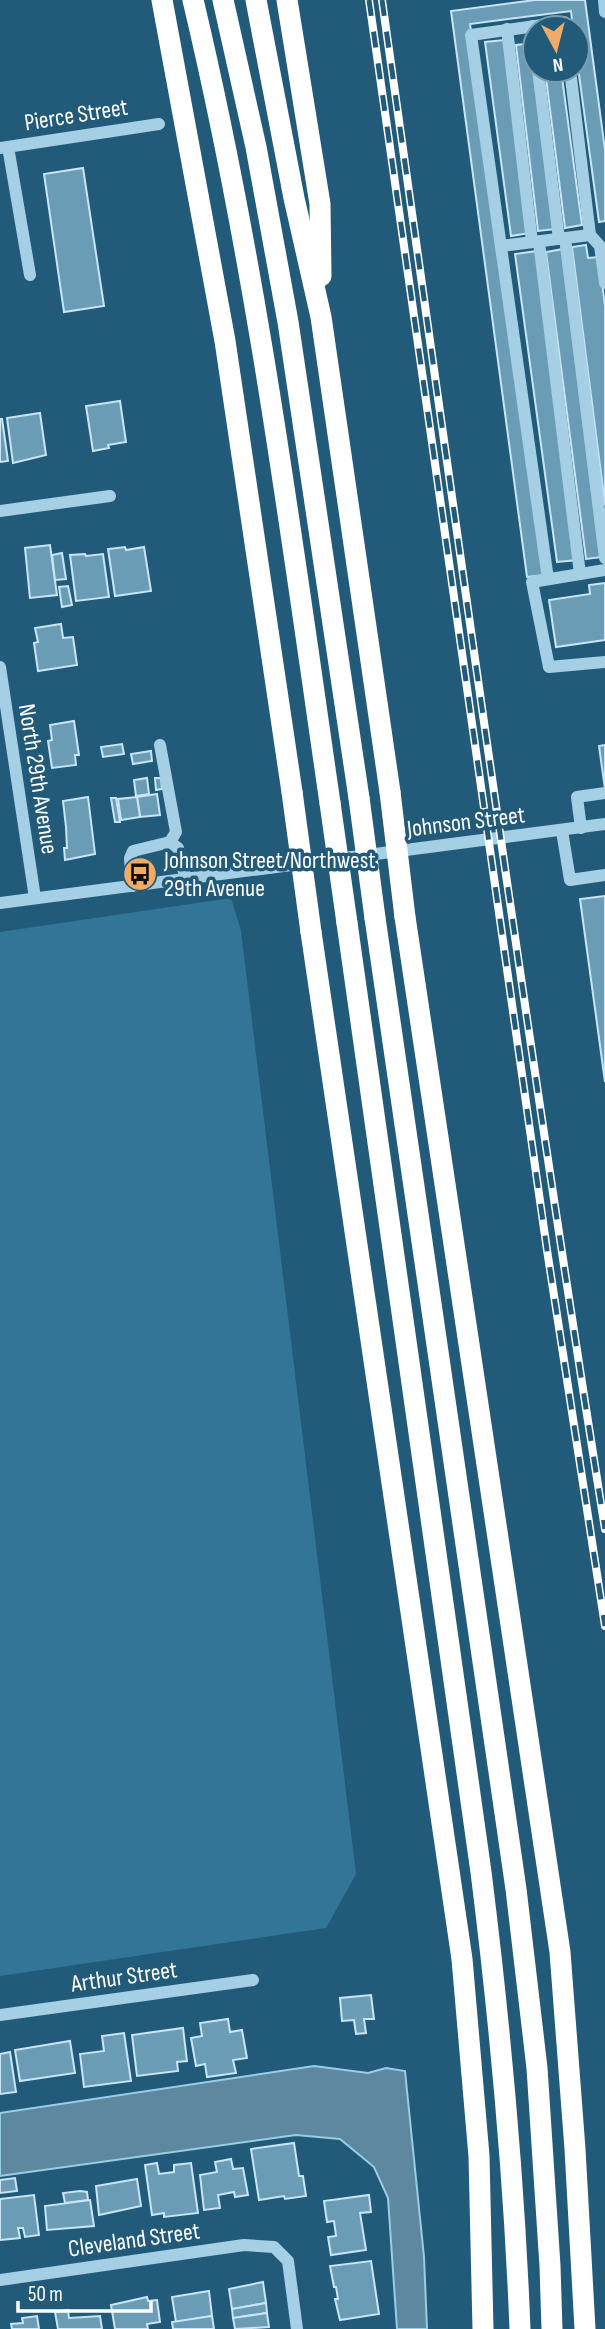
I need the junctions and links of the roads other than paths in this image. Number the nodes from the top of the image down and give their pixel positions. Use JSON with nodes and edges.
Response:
{"nodes":[{"id":1,"x":151,"y":0,"type":"edge"},
{"id":2,"x":162,"y":0,"type":"edge"},
{"id":3,"x":193,"y":0,"type":"edge"},
{"id":4,"x":223,"y":0,"type":"edge"},
{"id":5,"x":256,"y":0,"type":"edge"},
{"id":6,"x":287,"y":0,"type":"edge"},
{"id":7,"x":604,"y":0,"type":"edge"},
{"id":8,"x":605,"y":12,"type":"edge"},
{"id":9,"x":521,"y":27,"type":"edge"},
{"id":10,"x":508,"y":29,"type":"junction"},
{"id":11,"x":170,"y":42,"type":"junction"},
{"id":12,"x":540,"y":84,"type":"edge"},
{"id":13,"x":572,"y":84,"type":"edge"},
{"id":14,"x":159,"y":124,"type":"dead end"},
{"id":15,"x":4,"y":147,"type":"edge"},
{"id":16,"x":590,"y":235,"type":"junction"},
{"id":17,"x":562,"y":239,"type":"junction"},
{"id":18,"x":536,"y":242,"type":"junction"},
{"id":19,"x":501,"y":246,"type":"junction"},
{"id":20,"x":30,"y":275,"type":"dead end"},
{"id":21,"x":605,"y":283,"type":"edge"},
{"id":22,"x":321,"y":317,"type":"junction"},
{"id":23,"x":110,"y":496,"type":"dead end"},
{"id":24,"x":0,"y":511,"type":"edge"},
{"id":25,"x":605,"y":558,"type":"edge"},
{"id":26,"x":605,"y":570,"type":"edge"},
{"id":27,"x":580,"y":574,"type":"junction"},
{"id":28,"x":548,"y":579,"type":"junction"},
{"id":29,"x":605,"y":662,"type":"edge"},
{"id":30,"x":0,"y":667,"type":"edge"},
{"id":31,"x":160,"y":745,"type":"dead end"},
{"id":32,"x":605,"y":793,"type":"edge"},
{"id":33,"x":605,"y":824,"type":"edge"},
{"id":34,"x":581,"y":828,"type":"junction"},
{"id":35,"x":562,"y":831,"type":"junction"},
{"id":36,"x":170,"y":842,"type":"junction"},
{"id":37,"x":605,"y":875,"type":"edge"},
{"id":38,"x":186,"y":880,"type":"junction"},
{"id":39,"x":132,"y":886,"type":"junction"},
{"id":40,"x":35,"y":898,"type":"junction"},
{"id":41,"x":0,"y":903,"type":"edge"},
{"id":42,"x":253,"y":1980,"type":"dead end"},
{"id":43,"x":0,"y":2015,"type":"edge"},
{"id":44,"x":0,"y":2280,"type":"edge"},
{"id":45,"x":297,"y":2329,"type":"edge"},
{"id":46,"x":483,"y":2329,"type":"edge"},
{"id":47,"x":520,"y":2329,"type":"edge"},
{"id":48,"x":552,"y":2329,"type":"edge"},
{"id":49,"x":584,"y":2329,"type":"edge"}],
"edges":[{"from":1,"to":11,"type":"highway"},
{"from":2,"to":11,"type":"highway"},
{"from":3,"to":47,"type":"highway","bridge":true},
{"from":4,"to":48,"type":"highway","bridge":true},
{"from":5,"to":22,"type":"highway"},
{"from":6,"to":22,"type":"highway"},
{"from":7,"to":8,"type":"street"},
{"from":9,"to":10,"type":"street"},
{"from":10,"to":18,"type":"street"},
{"from":10,"to":19,"type":"street"},
{"from":11,"to":46,"type":"highway","bridge":true},
{"from":12,"to":17,"type":"street"},
{"from":13,"to":16,"type":"street"},
{"from":14,"to":15,"type":"street","name":"Pierce Street"},
{"from":15,"to":20,"type":"street"},
{"from":16,"to":17,"type":"street"},
{"from":16,"to":21,"type":"street"},
{"from":17,"to":18,"type":"street"},
{"from":17,"to":25,"type":"street"},
{"from":18,"to":19,"type":"street"},
{"from":18,"to":27,"type":"street"},
{"from":19,"to":28,"type":"street"},
{"from":22,"to":49,"type":"highway","bridge":true},
{"from":23,"to":24,"type":"street"},
{"from":26,"to":27,"type":"street"},
{"from":27,"to":28,"type":"street"},
{"from":28,"to":29,"type":"street"},
{"from":30,"to":40,"type":"street","name":"North 29th Avenue"},
{"from":31,"to":36,"type":"street"},
{"from":32,"to":34,"type":"street"},
{"from":33,"to":34,"type":"street","name":"Johnson Street"},
{"from":34,"to":35,"type":"street","name":"Johnson Street"},
{"from":35,"to":37,"type":"street"},
{"from":35,"to":38,"type":"street","name":"Johnson Street"},
{"from":36,"to":38,"type":"street"},
{"from":36,"to":39,"type":"street"},
{"from":38,"to":39,"type":"street","name":"Johnson Street"},
{"from":39,"to":40,"type":"street","name":"Johnson Street"},
{"from":40,"to":41,"type":"street","name":"Johnson Street"},
{"from":42,"to":43,"type":"street","name":"Arthur Street"},
{"from":44,"to":45,"type":"street","name":"Cleveland Street"}]}
